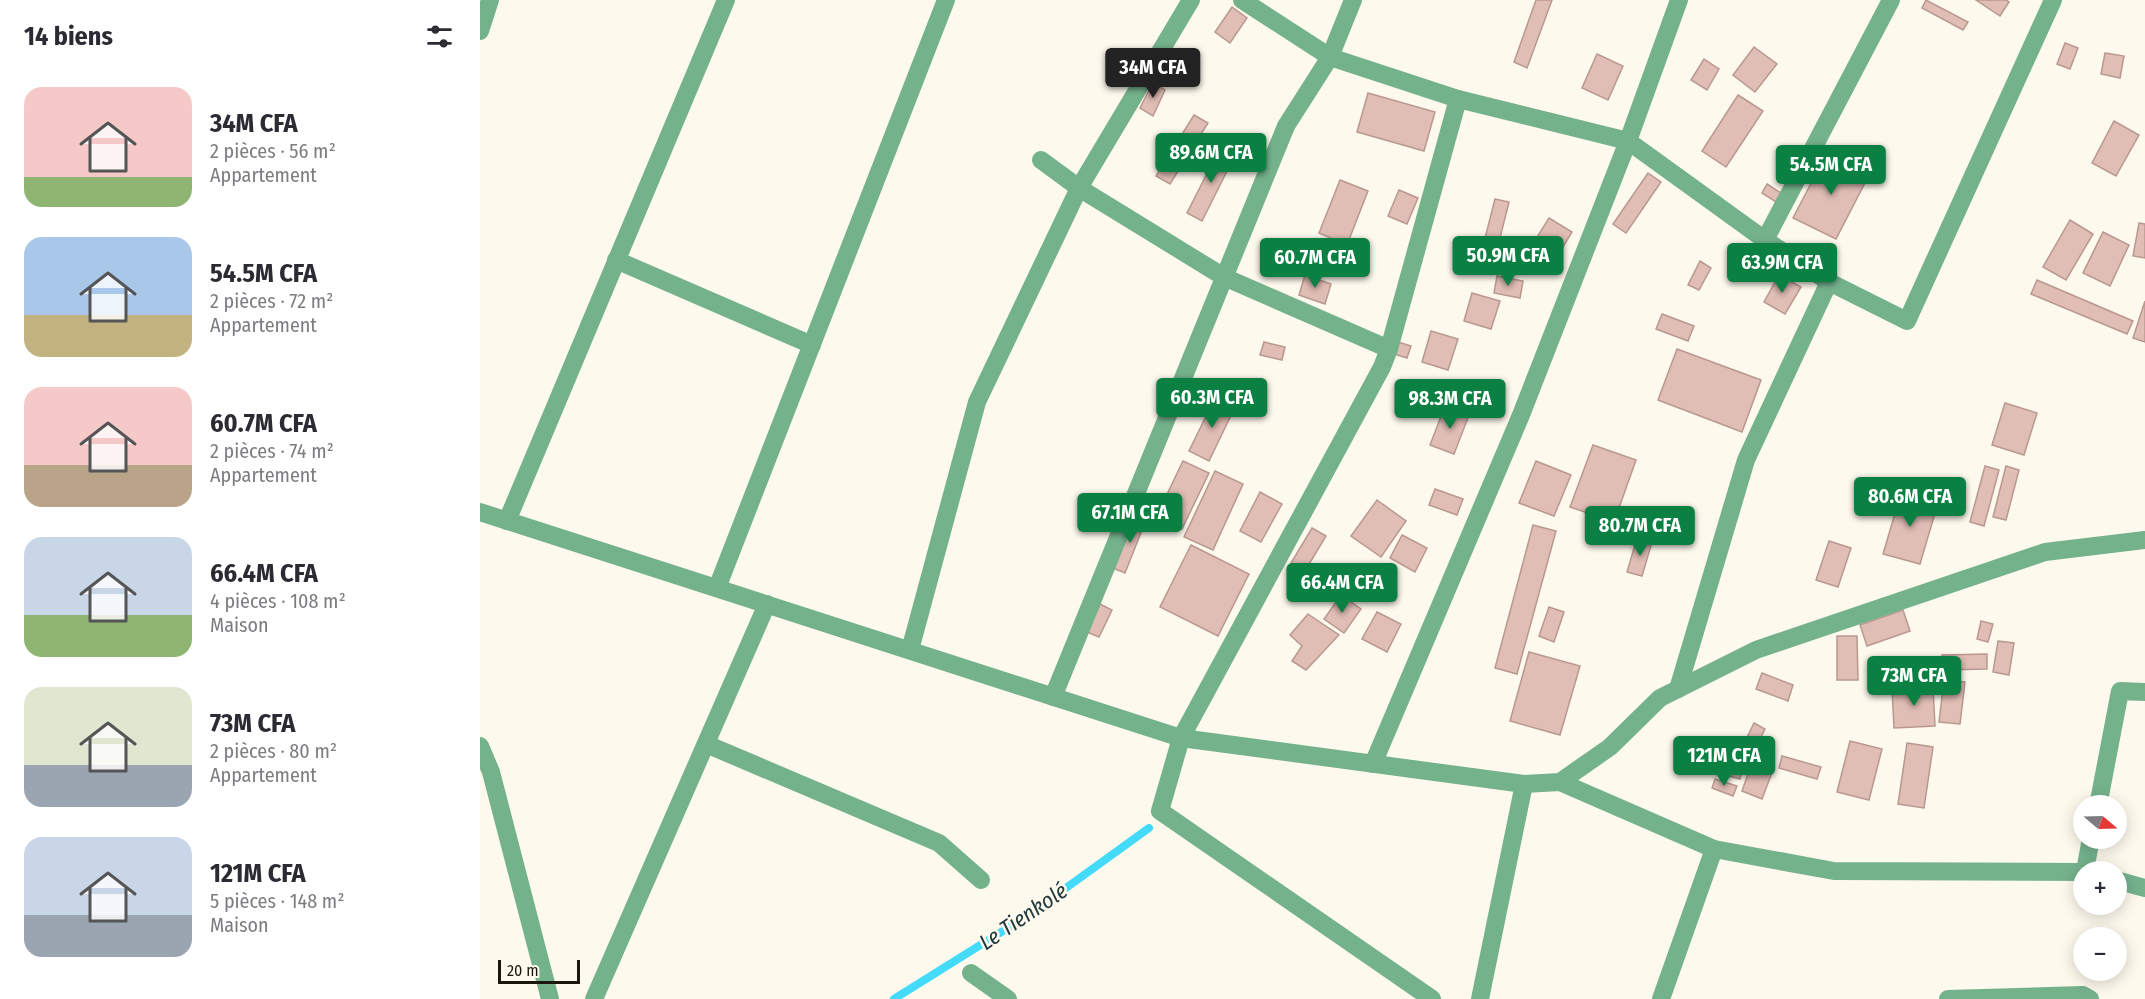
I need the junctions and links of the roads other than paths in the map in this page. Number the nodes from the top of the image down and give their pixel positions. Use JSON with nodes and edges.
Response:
{"nodes":[{"id":1,"x":490,"y":0,"type":"edge"},
{"id":2,"x":726,"y":0,"type":"edge"},
{"id":3,"x":946,"y":0,"type":"edge"},
{"id":4,"x":1191,"y":0,"type":"edge"},
{"id":5,"x":1242,"y":0,"type":"edge"},
{"id":6,"x":1353,"y":0,"type":"edge"},
{"id":7,"x":1679,"y":0,"type":"edge"},
{"id":8,"x":1891,"y":0,"type":"edge"},
{"id":9,"x":2052,"y":0,"type":"edge"},
{"id":10,"x":480,"y":31,"type":"edge"},
{"id":11,"x":1330,"y":57,"type":"junction"},
{"id":12,"x":1458,"y":99,"type":"junction"},
{"id":13,"x":1628,"y":141,"type":"junction"},
{"id":14,"x":1041,"y":160,"type":"dead end"},
{"id":15,"x":1079,"y":188,"type":"junction"},
{"id":16,"x":1765,"y":240,"type":"junction"},
{"id":17,"x":616,"y":260,"type":"junction"},
{"id":18,"x":1224,"y":277,"type":"junction"},
{"id":19,"x":1829,"y":282,"type":"junction"},
{"id":20,"x":812,"y":345,"type":"junction"},
{"id":21,"x":1389,"y":349,"type":"junction"},
{"id":22,"x":480,"y":512,"type":"edge"},
{"id":23,"x":507,"y":520,"type":"junction"},
{"id":24,"x":2145,"y":540,"type":"edge"},
{"id":25,"x":717,"y":588,"type":"junction"},
{"id":26,"x":767,"y":604,"type":"junction"},
{"id":27,"x":910,"y":650,"type":"junction"},
{"id":28,"x":1678,"y":689,"type":"junction"},
{"id":29,"x":2145,"y":692,"type":"edge"},
{"id":30,"x":1053,"y":697,"type":"junction"},
{"id":31,"x":1182,"y":738,"type":"junction"},
{"id":32,"x":706,"y":744,"type":"junction"},
{"id":33,"x":480,"y":746,"type":"edge"},
{"id":34,"x":1373,"y":764,"type":"junction"},
{"id":35,"x":485,"y":773,"type":"edge"},
{"id":36,"x":1560,"y":782,"type":"junction"},
{"id":37,"x":1524,"y":784,"type":"junction"},
{"id":38,"x":2100,"y":795,"type":"edge"},
{"id":39,"x":1714,"y":849,"type":"junction"},
{"id":40,"x":2073,"y":871,"type":"edge"},
{"id":41,"x":981,"y":880,"type":"dead end"},
{"id":42,"x":2127,"y":883,"type":"edge"},
{"id":43,"x":2145,"y":888,"type":"edge"},
{"id":44,"x":970,"y":973,"type":"dead end"},
{"id":45,"x":2085,"y":998,"type":"edge"},
{"id":46,"x":550,"y":999,"type":"edge"},
{"id":47,"x":594,"y":999,"type":"edge"},
{"id":48,"x":1008,"y":999,"type":"edge"},
{"id":49,"x":1432,"y":999,"type":"edge"},
{"id":50,"x":1480,"y":999,"type":"edge"},
{"id":51,"x":1661,"y":999,"type":"edge"},
{"id":52,"x":1948,"y":999,"type":"edge"}],
"edges":[{"from":1,"to":10,"type":"street"},
{"from":2,"to":17,"type":"street"},
{"from":3,"to":20,"type":"street"},
{"from":4,"to":15,"type":"street"},
{"from":5,"to":11,"type":"street"},
{"from":6,"to":11,"type":"street"},
{"from":7,"to":13,"type":"street"},
{"from":8,"to":16,"type":"street"},
{"from":9,"to":19,"type":"street"},
{"from":11,"to":12,"type":"street"},
{"from":11,"to":18,"type":"street"},
{"from":12,"to":13,"type":"street"},
{"from":12,"to":21,"type":"street"},
{"from":13,"to":16,"type":"street"},
{"from":13,"to":34,"type":"street"},
{"from":14,"to":15,"type":"street"},
{"from":15,"to":18,"type":"street"},
{"from":15,"to":27,"type":"street"},
{"from":16,"to":19,"type":"street"},
{"from":17,"to":20,"type":"street"},
{"from":17,"to":23,"type":"street"},
{"from":18,"to":21,"type":"street"},
{"from":18,"to":30,"type":"street"},
{"from":19,"to":28,"type":"street"},
{"from":20,"to":25,"type":"street"},
{"from":21,"to":31,"type":"street"},
{"from":22,"to":23,"type":"street"},
{"from":23,"to":25,"type":"street"},
{"from":24,"to":28,"type":"street"},
{"from":25,"to":26,"type":"street"},
{"from":26,"to":27,"type":"street"},
{"from":26,"to":32,"type":"street"},
{"from":27,"to":30,"type":"street"},
{"from":28,"to":36,"type":"street"},
{"from":29,"to":38,"type":"street"},
{"from":30,"to":31,"type":"street"},
{"from":31,"to":34,"type":"street"},
{"from":31,"to":49,"type":"street"},
{"from":32,"to":41,"type":"street"},
{"from":32,"to":47,"type":"street"},
{"from":33,"to":35,"type":"street"},
{"from":34,"to":37,"type":"street"},
{"from":35,"to":46,"type":"street"},
{"from":36,"to":37,"type":"street"},
{"from":36,"to":39,"type":"street"},
{"from":37,"to":50,"type":"street"},
{"from":39,"to":40,"type":"street"},
{"from":39,"to":51,"type":"street"},
{"from":42,"to":43,"type":"street"},
{"from":44,"to":48,"type":"street"},
{"from":45,"to":52,"type":"street"}]}
